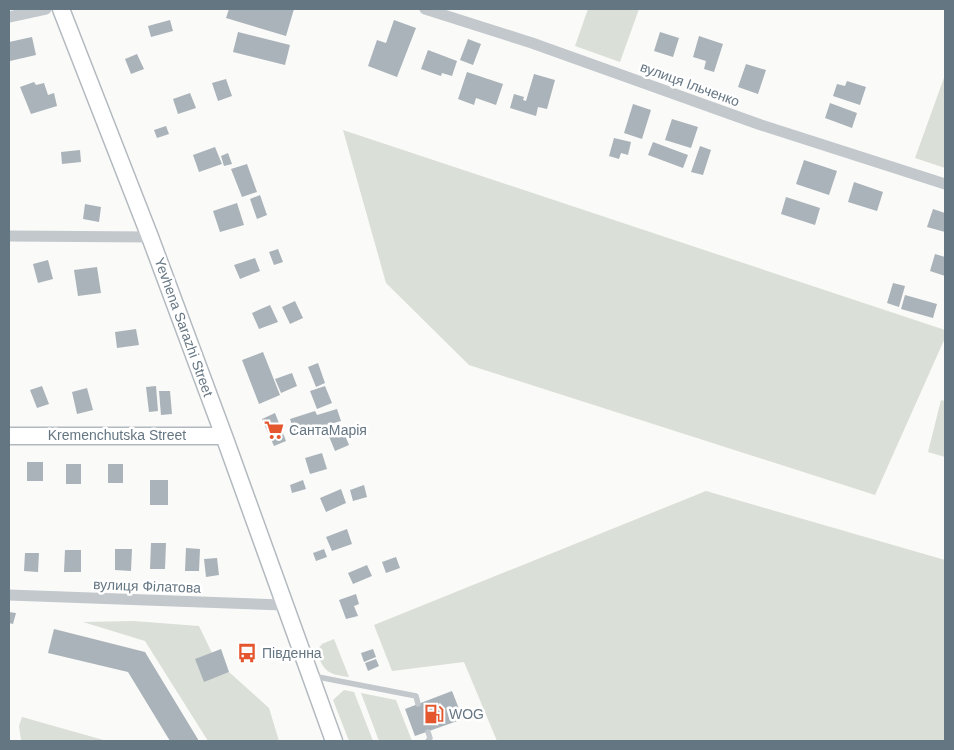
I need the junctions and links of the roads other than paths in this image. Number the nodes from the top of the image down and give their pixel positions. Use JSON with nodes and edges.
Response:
{"nodes":[{"id":1,"x":46,"y":9,"type":"edge"},
{"id":2,"x":61,"y":9,"type":"edge"},
{"id":3,"x":425,"y":9,"type":"edge"},
{"id":4,"x":9,"y":17,"type":"edge"},
{"id":5,"x":945,"y":184,"type":"edge"},
{"id":6,"x":9,"y":236,"type":"edge"},
{"id":7,"x":150,"y":237,"type":"junction"},
{"id":8,"x":9,"y":436,"type":"edge"},
{"id":9,"x":224,"y":436,"type":"junction"},
{"id":10,"x":9,"y":595,"type":"edge"},
{"id":11,"x":284,"y":605,"type":"junction"},
{"id":12,"x":310,"y":676,"type":"junction"},
{"id":13,"x":418,"y":704,"type":"dead end"},
{"id":14,"x":428,"y":732,"type":"dead end"},
{"id":15,"x":334,"y":741,"type":"edge"},
{"id":16,"x":428,"y":741,"type":"edge"}],
"edges":[{"from":1,"to":4,"type":"street"},
{"from":2,"to":7,"type":"main road","name":"Yevhena Sarazhi Street"},
{"from":3,"to":5,"type":"street","name":"вулиця Ільченко"},
{"from":6,"to":7,"type":"street"},
{"from":7,"to":9,"type":"main road","name":"Yevhena Sarazhi Street"},
{"from":8,"to":9,"type":"main road","name":"Kremenchutska Street"},
{"from":9,"to":11,"type":"main road","name":"Yevhena Sarazhi Street"},
{"from":10,"to":11,"type":"street","name":"вулиця Філатова"},
{"from":11,"to":12,"type":"main road","name":"Yevhena Sarazhi Street"},
{"from":12,"to":13,"type":"lane"},
{"from":12,"to":15,"type":"main road","name":"Yevhena Sarazhi Street"},
{"from":14,"to":16,"type":"lane"}]}
